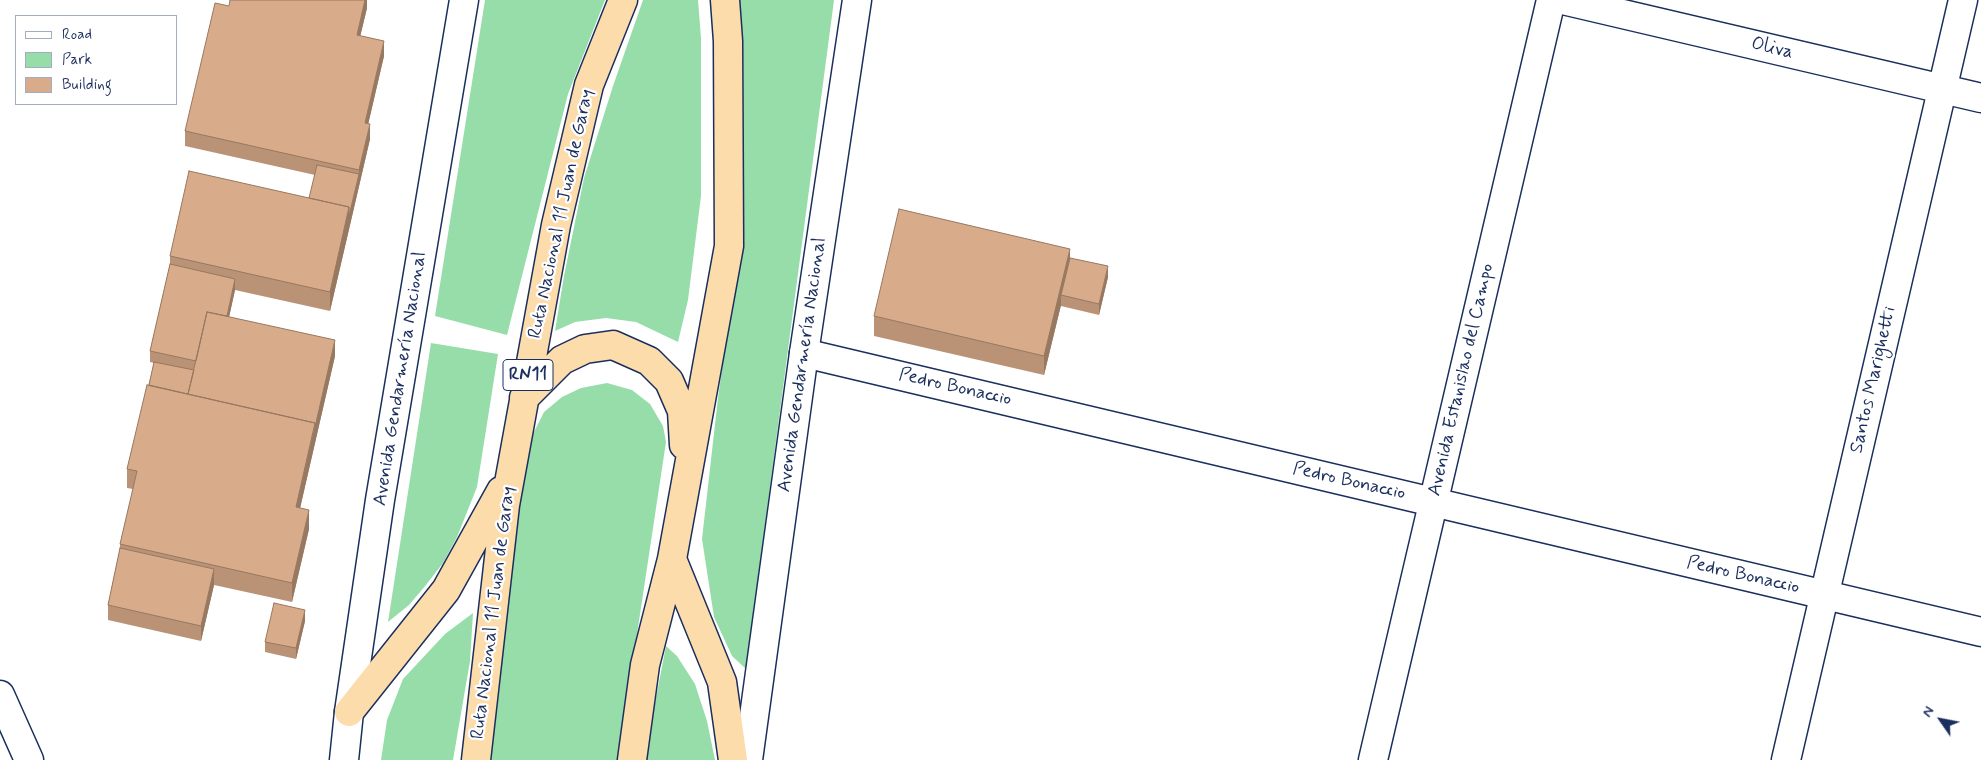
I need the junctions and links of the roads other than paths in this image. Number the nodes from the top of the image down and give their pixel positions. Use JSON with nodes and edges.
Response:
{"nodes":[{"id":1,"x":464,"y":0,"type":"edge"},
{"id":2,"x":623,"y":0,"type":"edge"},
{"id":3,"x":725,"y":0,"type":"edge"},
{"id":4,"x":857,"y":0,"type":"edge"},
{"id":5,"x":1551,"y":0,"type":"edge"},
{"id":6,"x":1563,"y":0,"type":"edge"},
{"id":7,"x":1963,"y":0,"type":"edge"},
{"id":8,"x":1942,"y":89,"type":"junction"},
{"id":9,"x":1981,"y":98,"type":"edge"},
{"id":10,"x":804,"y":353,"type":"junction"},
{"id":11,"x":524,"y":398,"type":"junction"},
{"id":12,"x":510,"y":474,"type":"junction"},
{"id":13,"x":686,"y":484,"type":"junction"},
{"id":14,"x":1433,"y":502,"type":"junction"},
{"id":15,"x":672,"y":559,"type":"junction"},
{"id":16,"x":1824,"y":595,"type":"junction"},
{"id":17,"x":1981,"y":632,"type":"edge"},
{"id":18,"x":0,"y":695,"type":"edge"},
{"id":19,"x":350,"y":712,"type":"junction"},
{"id":20,"x":29,"y":760,"type":"edge"},
{"id":21,"x":344,"y":760,"type":"edge"},
{"id":22,"x":476,"y":760,"type":"edge"},
{"id":23,"x":632,"y":760,"type":"edge"},
{"id":24,"x":734,"y":760,"type":"edge"},
{"id":25,"x":748,"y":760,"type":"edge"},
{"id":26,"x":1372,"y":760,"type":"edge"},
{"id":27,"x":1786,"y":760,"type":"edge"}],
"edges":[{"from":1,"to":19,"type":"street","name":"Avenida Gendarmería Nacional"},
{"from":2,"to":11,"type":"highway","name":"Ruta Nacional 11 Juan de Garay","number":"RN11"},
{"from":3,"to":13,"type":"highway"},
{"from":4,"to":10,"type":"street","name":"Avenida Gendarmería Nacional"},
{"from":5,"to":14,"type":"street","name":"Avenida Estanislao del Campo"},
{"from":6,"to":8,"type":"street","name":"Oliva"},
{"from":7,"to":8,"type":"street","name":"Santos Marighetti"},
{"from":8,"to":9,"type":"street","name":"Oliva"},
{"from":8,"to":16,"type":"street","name":"Santos Marighetti"},
{"from":10,"to":14,"type":"street","name":"Pedro Bonaccio"},
{"from":10,"to":25,"type":"street","name":"Avenida Gendarmería Nacional"},
{"from":11,"to":12,"type":"highway","name":"Ruta Nacional 11 Juan de Garay","number":"RN11"},
{"from":11,"to":13,"type":"highway"},
{"from":12,"to":19,"type":"highway"},
{"from":12,"to":22,"type":"highway","name":"Ruta Nacional 11 Juan de Garay","number":"RN11"},
{"from":13,"to":15,"type":"highway"},
{"from":14,"to":16,"type":"street","name":"Pedro Bonaccio"},
{"from":14,"to":26,"type":"street","name":"Avenida Estanislao del Campo"},
{"from":15,"to":23,"type":"highway"},
{"from":15,"to":24,"type":"highway"},
{"from":16,"to":17,"type":"street","name":"Pedro Bonaccio"},
{"from":16,"to":27,"type":"street","name":"Santos Marighetti"},
{"from":18,"to":20,"type":"street"},
{"from":19,"to":21,"type":"street","name":"Avenida Gendarmería Nacional"}]}
